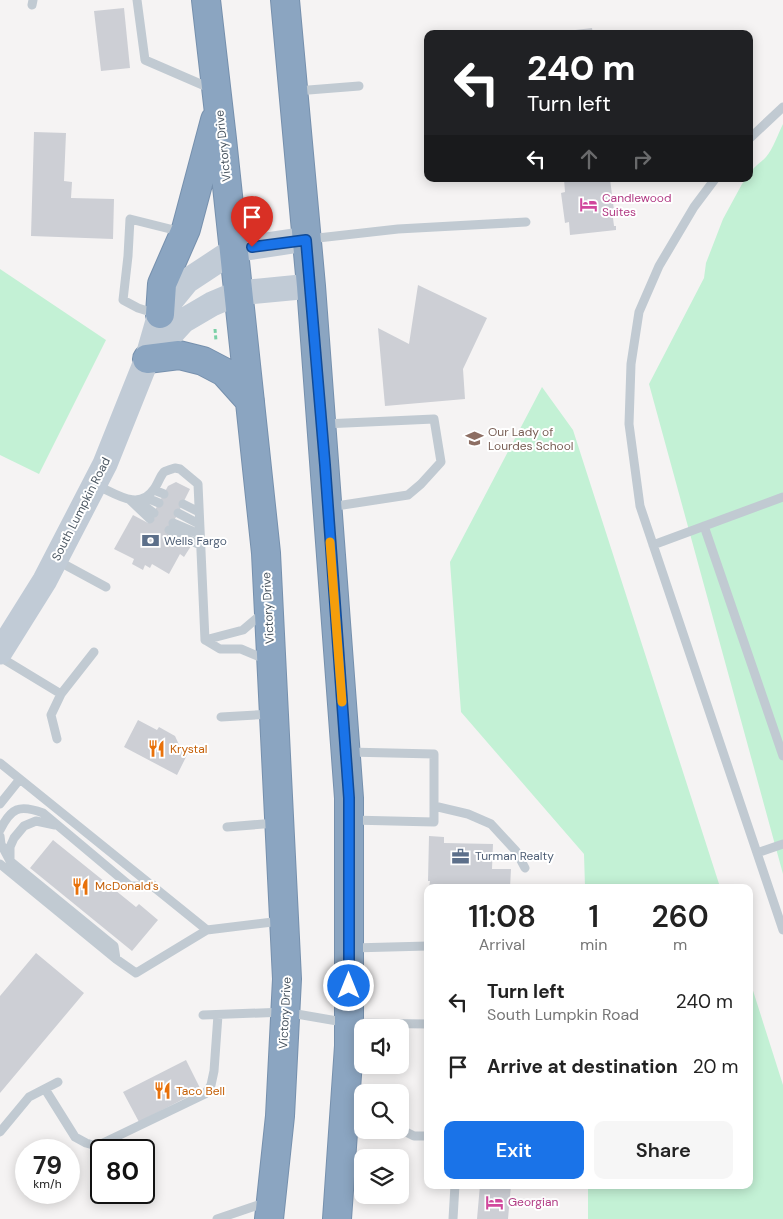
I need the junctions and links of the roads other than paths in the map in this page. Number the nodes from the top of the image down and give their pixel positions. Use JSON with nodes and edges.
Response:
{"nodes":[{"id":1,"x":137,"y":0,"type":"edge"},
{"id":2,"x":206,"y":0,"type":"edge"},
{"id":3,"x":285,"y":0,"type":"edge"},
{"id":4,"x":359,"y":86,"type":"dead end"},
{"id":5,"x":293,"y":92,"type":"junction"},
{"id":6,"x":218,"y":98,"type":"junction"},
{"id":7,"x":783,"y":107,"type":"edge"},
{"id":8,"x":753,"y":135,"type":"edge"},
{"id":9,"x":713,"y":182,"type":"edge"},
{"id":10,"x":526,"y":222,"type":"dead end"},
{"id":11,"x":186,"y":230,"type":"junction"},
{"id":12,"x":306,"y":240,"type":"junction"},
{"id":13,"x":234,"y":250,"type":"junction"},
{"id":14,"x":311,"y":286,"type":"junction"},
{"id":15,"x":238,"y":293,"type":"junction"},
{"id":16,"x":160,"y":314,"type":"junction"},
{"id":17,"x":148,"y":360,"type":"junction"},
{"id":18,"x":250,"y":401,"type":"junction"},
{"id":19,"x":322,"y":424,"type":"junction"},
{"id":20,"x":94,"y":484,"type":"junction"},
{"id":21,"x":154,"y":490,"type":"junction"},
{"id":22,"x":164,"y":494,"type":"dead end"},
{"id":23,"x":783,"y":497,"type":"edge"},
{"id":24,"x":147,"y":498,"type":"junction"},
{"id":25,"x":134,"y":500,"type":"junction"},
{"id":26,"x":159,"y":503,"type":"dead end"},
{"id":27,"x":183,"y":504,"type":"dead end"},
{"id":28,"x":328,"y":508,"type":"junction"},
{"id":29,"x":199,"y":512,"type":"junction"},
{"id":30,"x":178,"y":513,"type":"dead end"},
{"id":31,"x":152,"y":516,"type":"dead end"},
{"id":32,"x":199,"y":524,"type":"junction"},
{"id":33,"x":704,"y":526,"type":"junction"},
{"id":34,"x":200,"y":534,"type":"junction"},
{"id":35,"x":200,"y":545,"type":"junction"},
{"id":36,"x":653,"y":545,"type":"junction"},
{"id":37,"x":56,"y":559,"type":"junction"},
{"id":38,"x":106,"y":587,"type":"dead end"},
{"id":39,"x":268,"y":608,"type":"junction"},
{"id":40,"x":205,"y":640,"type":"junction"},
{"id":41,"x":0,"y":652,"type":"edge"},
{"id":42,"x":94,"y":652,"type":"dead end"},
{"id":43,"x":0,"y":657,"type":"edge"},
{"id":44,"x":271,"y":662,"type":"junction"},
{"id":45,"x":61,"y":694,"type":"junction"},
{"id":46,"x":274,"y":714,"type":"junction"},
{"id":47,"x":221,"y":717,"type":"dead end"},
{"id":48,"x":57,"y":739,"type":"dead end"},
{"id":49,"x":345,"y":752,"type":"junction"},
{"id":50,"x":783,"y":756,"type":"edge"},
{"id":51,"x":0,"y":763,"type":"edge"},
{"id":52,"x":20,"y":779,"type":"junction"},
{"id":53,"x":0,"y":804,"type":"edge"},
{"id":54,"x":434,"y":806,"type":"junction"},
{"id":55,"x":348,"y":820,"type":"junction"},
{"id":56,"x":279,"y":822,"type":"junction"},
{"id":57,"x":56,"y":825,"type":"junction"},
{"id":58,"x":227,"y":827,"type":"dead end"},
{"id":59,"x":0,"y":830,"type":"edge"},
{"id":60,"x":0,"y":836,"type":"edge"},
{"id":61,"x":783,"y":844,"type":"edge"},
{"id":62,"x":757,"y":852,"type":"junction"},
{"id":63,"x":10,"y":861,"type":"junction"},
{"id":64,"x":0,"y":864,"type":"edge"},
{"id":65,"x":524,"y":868,"type":"dead end"},
{"id":66,"x":153,"y":886,"type":"junction"},
{"id":67,"x":284,"y":920,"type":"junction"},
{"id":68,"x":207,"y":930,"type":"junction"},
{"id":69,"x":783,"y":930,"type":"edge"},
{"id":70,"x":424,"y":946,"type":"edge"},
{"id":71,"x":349,"y":948,"type":"junction"},
{"id":72,"x":116,"y":959,"type":"junction"},
{"id":73,"x":285,"y":1012,"type":"junction"},
{"id":74,"x":202,"y":1015,"type":"dead end"},
{"id":75,"x":218,"y":1015,"type":"junction"},
{"id":76,"x":349,"y":1023,"type":"junction"},
{"id":77,"x":424,"y":1024,"type":"edge"},
{"id":78,"x":58,"y":1082,"type":"dead end"},
{"id":79,"x":45,"y":1088,"type":"junction"},
{"id":80,"x":0,"y":1132,"type":"edge"},
{"id":81,"x":409,"y":1133,"type":"edge"},
{"id":82,"x":424,"y":1136,"type":"edge"},
{"id":83,"x":455,"y":1189,"type":"edge"},
{"id":84,"x":270,"y":1210,"type":"edge"},
{"id":85,"x":217,"y":1219,"type":"edge"},
{"id":86,"x":337,"y":1219,"type":"edge"},
{"id":87,"x":453,"y":1219,"type":"edge"}],
"edges":[{"from":1,"to":6,"type":"lane"},
{"from":2,"to":6,"type":"highway","name":"Victory Drive"},
{"from":3,"to":5,"type":"highway"},
{"from":4,"to":5,"type":"lane"},
{"from":5,"to":12,"type":"highway"},
{"from":6,"to":11,"type":"highway"},
{"from":6,"to":13,"type":"highway","name":"Victory Drive"},
{"from":7,"to":8,"type":"lane"},
{"from":9,"to":36,"type":"lane"},
{"from":10,"to":12,"type":"lane"},
{"from":11,"to":16,"type":"highway"},
{"from":11,"to":16,"type":"lane"},
{"from":12,"to":13,"type":"main road","name":"South Lumpkin Road"},
{"from":12,"to":14,"type":"highway"},
{"from":13,"to":15,"type":"highway","name":"Victory Drive"},
{"from":13,"to":16,"type":"main road","name":"South Lumpkin Road"},
{"from":14,"to":15,"type":"main road","name":"South Lumpkin Road"},
{"from":14,"to":19,"type":"highway"},
{"from":15,"to":17,"type":"main road","name":"South Lumpkin Road"},
{"from":15,"to":18,"type":"highway","name":"Victory Drive"},
{"from":16,"to":17,"type":"main road","name":"South Lumpkin Road"},
{"from":17,"to":18,"type":"highway"},
{"from":17,"to":20,"type":"main road","name":"South Lumpkin Road"},
{"from":18,"to":39,"type":"highway","name":"Victory Drive"},
{"from":19,"to":28,"type":"highway"},
{"from":19,"to":28,"type":"lane"},
{"from":20,"to":25,"type":"lane"},
{"from":20,"to":37,"type":"main road","name":"South Lumpkin Road"},
{"from":21,"to":22,"type":"lane"},
{"from":21,"to":24,"type":"lane"},
{"from":21,"to":29,"type":"lane"},
{"from":23,"to":33,"type":"lane"},
{"from":24,"to":25,"type":"lane"},
{"from":24,"to":26,"type":"lane"},
{"from":25,"to":31,"type":"lane"},
{"from":27,"to":29,"type":"lane"},
{"from":28,"to":49,"type":"highway"},
{"from":29,"to":32,"type":"lane"},
{"from":30,"to":32,"type":"lane"},
{"from":32,"to":34,"type":"lane"},
{"from":33,"to":36,"type":"lane"},
{"from":33,"to":50,"type":"lane"},
{"from":34,"to":35,"type":"lane"},
{"from":34,"to":35,"type":"lane"},
{"from":35,"to":40,"type":"lane"},
{"from":36,"to":62,"type":"lane"},
{"from":37,"to":38,"type":"lane"},
{"from":37,"to":41,"type":"main road","name":"South Lumpkin Road"},
{"from":39,"to":40,"type":"lane"},
{"from":39,"to":44,"type":"highway","name":"Victory Drive"},
{"from":40,"to":44,"type":"lane"},
{"from":42,"to":45,"type":"lane"},
{"from":43,"to":45,"type":"lane"},
{"from":44,"to":46,"type":"highway","name":"Victory Drive"},
{"from":45,"to":48,"type":"lane"},
{"from":46,"to":47,"type":"lane"},
{"from":46,"to":56,"type":"highway","name":"Victory Drive"},
{"from":49,"to":54,"type":"lane"},
{"from":49,"to":55,"type":"highway"},
{"from":51,"to":52,"type":"lane"},
{"from":52,"to":53,"type":"lane"},
{"from":52,"to":66,"type":"lane"},
{"from":54,"to":55,"type":"lane"},
{"from":54,"to":65,"type":"lane"},
{"from":55,"to":71,"type":"highway"},
{"from":56,"to":58,"type":"lane"},
{"from":56,"to":67,"type":"highway","name":"Victory Drive"},
{"from":57,"to":59,"type":"lane"},
{"from":57,"to":63,"type":"lane"},
{"from":57,"to":66,"type":"lane"},
{"from":60,"to":63,"type":"lane"},
{"from":61,"to":62,"type":"lane"},
{"from":62,"to":69,"type":"lane"},
{"from":63,"to":72,"type":"lane"},
{"from":64,"to":72,"type":"lane"},
{"from":66,"to":68,"type":"lane"},
{"from":67,"to":68,"type":"lane"},
{"from":67,"to":73,"type":"highway","name":"Victory Drive"},
{"from":68,"to":72,"type":"lane"},
{"from":70,"to":71,"type":"lane"},
{"from":71,"to":76,"type":"highway"},
{"from":73,"to":75,"type":"lane"},
{"from":73,"to":76,"type":"lane"},
{"from":73,"to":84,"type":"highway","name":"Victory Drive"},
{"from":74,"to":75,"type":"lane"},
{"from":75,"to":79,"type":"lane"},
{"from":76,"to":77,"type":"lane"},
{"from":76,"to":86,"type":"highway"},
{"from":78,"to":79,"type":"lane"},
{"from":79,"to":80,"type":"lane"},
{"from":81,"to":82,"type":"lane"},
{"from":83,"to":87,"type":"lane"},
{"from":84,"to":85,"type":"lane"}]}
